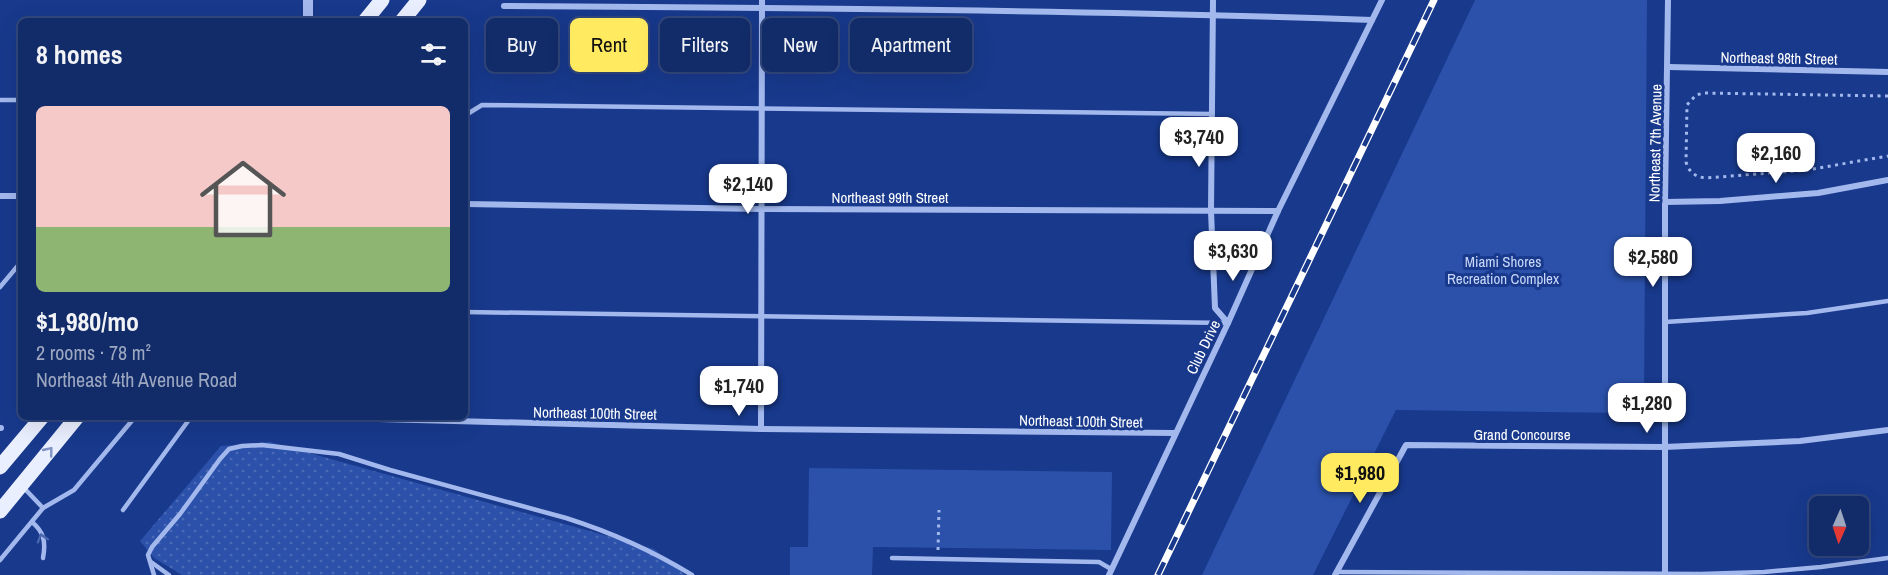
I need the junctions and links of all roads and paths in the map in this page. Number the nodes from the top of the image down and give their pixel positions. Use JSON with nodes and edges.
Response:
{"nodes":[{"id":1,"x":308,"y":0,"type":"edge"},
{"id":2,"x":382,"y":0,"type":"edge"},
{"id":3,"x":419,"y":0,"type":"edge"},
{"id":4,"x":567,"y":0,"type":"edge"},
{"id":5,"x":762,"y":0,"type":"edge"},
{"id":6,"x":1213,"y":0,"type":"edge"},
{"id":7,"x":1382,"y":0,"type":"edge"},
{"id":8,"x":1668,"y":0,"type":"edge"},
{"id":9,"x":504,"y":6,"type":"dead end"},
{"id":10,"x":562,"y":7,"type":"junction"},
{"id":11,"x":762,"y":8,"type":"junction"},
{"id":12,"x":1213,"y":15,"type":"junction"},
{"id":13,"x":308,"y":18,"type":"edge"},
{"id":14,"x":367,"y":18,"type":"edge"},
{"id":15,"x":404,"y":18,"type":"edge"},
{"id":16,"x":1372,"y":20,"type":"junction"},
{"id":17,"x":1669,"y":67,"type":"junction"},
{"id":18,"x":1888,"y":72,"type":"edge"},
{"id":19,"x":1888,"y":96,"type":"edge"},
{"id":20,"x":0,"y":100,"type":"edge"},
{"id":21,"x":18,"y":100,"type":"edge"},
{"id":22,"x":761,"y":108,"type":"junction"},
{"id":23,"x":1212,"y":114,"type":"junction"},
{"id":24,"x":468,"y":115,"type":"edge"},
{"id":25,"x":1680,"y":132,"type":"dead end"},
{"id":26,"x":1686,"y":132,"type":"junction"},
{"id":27,"x":1888,"y":156,"type":"edge"},
{"id":28,"x":1888,"y":180,"type":"edge"},
{"id":29,"x":0,"y":196,"type":"edge"},
{"id":30,"x":18,"y":196,"type":"edge"},
{"id":31,"x":1665,"y":202,"type":"junction"},
{"id":32,"x":468,"y":204,"type":"edge"},
{"id":33,"x":760,"y":208,"type":"junction"},
{"id":34,"x":1211,"y":211,"type":"junction"},
{"id":35,"x":1278,"y":212,"type":"junction"},
{"id":36,"x":18,"y":266,"type":"edge"},
{"id":37,"x":0,"y":287,"type":"edge"},
{"id":38,"x":1888,"y":301,"type":"edge"},
{"id":39,"x":468,"y":312,"type":"edge"},
{"id":40,"x":761,"y":316,"type":"junction"},
{"id":41,"x":1665,"y":322,"type":"junction"},
{"id":42,"x":1228,"y":323,"type":"junction"},
{"id":43,"x":40,"y":420,"type":"edge"},
{"id":44,"x":75,"y":420,"type":"edge"},
{"id":45,"x":132,"y":420,"type":"edge"},
{"id":46,"x":189,"y":420,"type":"edge"},
{"id":47,"x":386,"y":420,"type":"edge"},
{"id":48,"x":761,"y":429,"type":"junction"},
{"id":49,"x":1888,"y":430,"type":"edge"},
{"id":50,"x":1175,"y":434,"type":"junction"},
{"id":51,"x":1664,"y":447,"type":"junction"},
{"id":52,"x":0,"y":468,"type":"edge"},
{"id":53,"x":21,"y":485,"type":"junction"},
{"id":54,"x":43,"y":508,"type":"junction"},
{"id":55,"x":123,"y":510,"type":"dead end"},
{"id":56,"x":939,"y":510,"type":"dead end"},
{"id":57,"x":0,"y":511,"type":"edge"},
{"id":58,"x":32,"y":522,"type":"junction"},
{"id":59,"x":43,"y":558,"type":"dead end"},
{"id":60,"x":892,"y":558,"type":"dead end"},
{"id":61,"x":1888,"y":558,"type":"edge"},
{"id":62,"x":938,"y":559,"type":"junction"},
{"id":63,"x":0,"y":560,"type":"edge"},
{"id":64,"x":151,"y":562,"type":"junction"},
{"id":65,"x":1110,"y":572,"type":"edge"},
{"id":66,"x":1335,"y":574,"type":"edge"},
{"id":67,"x":1665,"y":574,"type":"edge"},
{"id":68,"x":154,"y":575,"type":"edge"},
{"id":69,"x":169,"y":575,"type":"edge"},
{"id":70,"x":692,"y":575,"type":"edge"}],
"edges":[{"from":1,"to":13,"type":"street"},
{"from":2,"to":14,"type":"main road"},
{"from":3,"to":15,"type":"main road"},
{"from":4,"to":10,"type":"lane"},
{"from":5,"to":11,"type":"street"},
{"from":6,"to":12,"type":"street"},
{"from":7,"to":16,"type":"street","name":"Club Drive"},
{"from":8,"to":17,"type":"street","name":"Northeast 7th Avenue"},
{"from":9,"to":10,"type":"street"},
{"from":10,"to":11,"type":"street"},
{"from":11,"to":12,"type":"street"},
{"from":11,"to":22,"type":"street"},
{"from":12,"to":16,"type":"street"},
{"from":12,"to":23,"type":"street"},
{"from":16,"to":35,"type":"street","name":"Club Drive"},
{"from":17,"to":18,"type":"street","name":"Northeast 98th Street"},
{"from":17,"to":31,"type":"street","name":"Northeast 7th Avenue"},
{"from":19,"to":26,"type":"path"},
{"from":20,"to":21,"type":"lane"},
{"from":22,"to":23,"type":"lane"},
{"from":22,"to":24,"type":"lane"},
{"from":22,"to":33,"type":"street"},
{"from":23,"to":34,"type":"street"},
{"from":25,"to":26,"type":"path"},
{"from":26,"to":27,"type":"path"},
{"from":28,"to":31,"type":"street"},
{"from":29,"to":30,"type":"street"},
{"from":31,"to":41,"type":"street","name":"Northeast 7th Avenue"},
{"from":32,"to":33,"type":"street","name":"Northeast 99th Street"},
{"from":33,"to":34,"type":"street","name":"Northeast 99th Street"},
{"from":33,"to":40,"type":"street"},
{"from":34,"to":35,"type":"street","name":"Northeast 99th Street"},
{"from":34,"to":42,"type":"street"},
{"from":35,"to":42,"type":"street","name":"Club Drive"},
{"from":36,"to":37,"type":"lane"},
{"from":38,"to":41,"type":"lane"},
{"from":39,"to":40,"type":"lane"},
{"from":40,"to":42,"type":"lane"},
{"from":40,"to":48,"type":"street"},
{"from":41,"to":51,"type":"street","name":"Northeast 7th Avenue"},
{"from":42,"to":50,"type":"street","name":"Club Drive"},
{"from":43,"to":52,"type":"main road"},
{"from":53,"to":44,"type":"main road","one_way":true},
{"from":45,"to":54,"type":"lane"},
{"from":46,"to":55,"type":"lane"},
{"from":47,"to":48,"type":"street","name":"Northeast 100th Street"},
{"from":48,"to":50,"type":"street","name":"Northeast 100th Street"},
{"from":49,"to":51,"type":"street","name":"Grand Concourse"},
{"from":50,"to":65,"type":"street","name":"Club Drive"},
{"from":51,"to":66,"type":"street","name":"Grand Concourse"},
{"from":51,"to":67,"type":"street","name":"Northeast 7th Avenue"},
{"from":52,"to":53,"type":"main road"},
{"from":53,"to":54,"type":"lane"},
{"from":53,"to":57,"type":"main road"},
{"from":54,"to":58,"type":"lane"},
{"from":56,"to":62,"type":"path"},
{"from":59,"to":58,"type":"lane","one_way":true},
{"from":58,"to":63,"type":"lane"},
{"from":60,"to":62,"type":"lane"},
{"from":61,"to":67,"type":"lane"},
{"from":62,"to":65,"type":"lane"},
{"from":64,"to":68,"type":"lane"},
{"from":64,"to":69,"type":"lane"},
{"from":64,"to":70,"type":"lane"},
{"from":66,"to":67,"type":"lane"}]}
